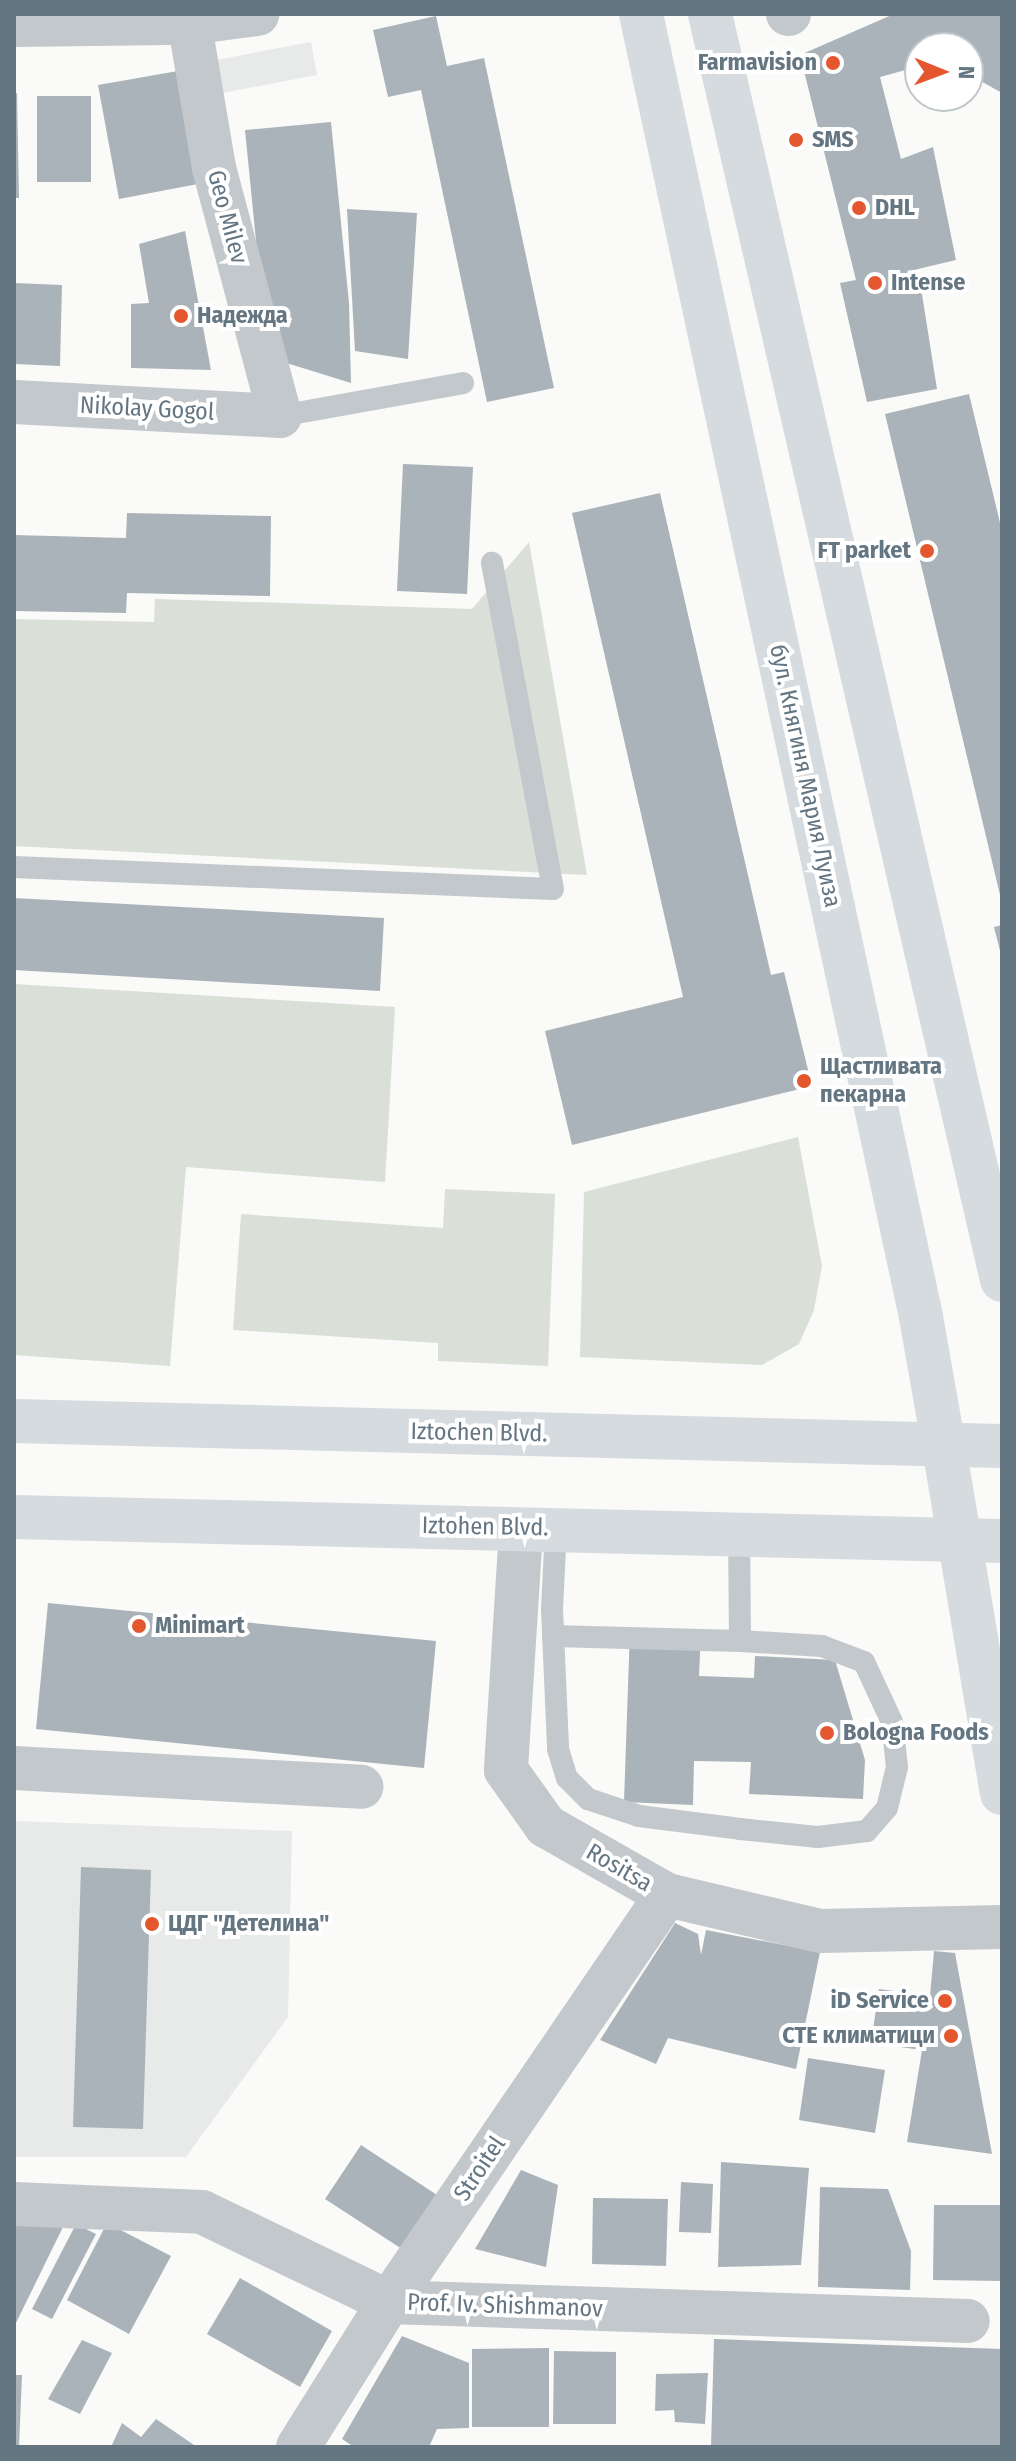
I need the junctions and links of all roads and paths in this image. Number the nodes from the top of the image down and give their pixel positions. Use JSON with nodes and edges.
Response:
{"nodes":[{"id":1,"x":257,"y":14,"type":"edge"},
{"id":2,"x":641,"y":14,"type":"edge"},
{"id":3,"x":710,"y":14,"type":"edge"},
{"id":4,"x":189,"y":19,"type":"edge"},
{"id":5,"x":14,"y":25,"type":"edge"},
{"id":6,"x":463,"y":383,"type":"dead end"},
{"id":7,"x":14,"y":402,"type":"edge"},
{"id":8,"x":280,"y":416,"type":"junction"},
{"id":9,"x":492,"y":563,"type":"dead end"},
{"id":10,"x":14,"y":867,"type":"edge"},
{"id":11,"x":1002,"y":1280,"type":"edge"},
{"id":12,"x":14,"y":1421,"type":"edge"},
{"id":13,"x":1002,"y":1446,"type":"edge"},
{"id":14,"x":944,"y":1447,"type":"junction"},
{"id":15,"x":14,"y":1517,"type":"edge"},
{"id":16,"x":539,"y":1529,"type":"junction"},
{"id":17,"x":739,"y":1533,"type":"junction"},
{"id":18,"x":957,"y":1541,"type":"junction"},
{"id":19,"x":1002,"y":1541,"type":"edge"},
{"id":20,"x":553,"y":1636,"type":"junction"},
{"id":21,"x":740,"y":1641,"type":"junction"},
{"id":22,"x":14,"y":1768,"type":"edge"},
{"id":23,"x":361,"y":1787,"type":"dead end"},
{"id":24,"x":1002,"y":1793,"type":"edge"},
{"id":25,"x":667,"y":1895,"type":"junction"},
{"id":26,"x":1002,"y":1927,"type":"edge"},
{"id":27,"x":14,"y":2204,"type":"edge"},
{"id":28,"x":389,"y":2302,"type":"junction"},
{"id":29,"x":968,"y":2321,"type":"dead end"},
{"id":30,"x":298,"y":2447,"type":"edge"}],
"edges":[{"from":1,"to":4,"type":"street"},
{"from":2,"to":14,"type":"main road","name":"бул. Княгиня Мария Луиза"},
{"from":3,"to":11,"type":"main road"},
{"from":4,"to":5,"type":"street"},
{"from":4,"to":8,"type":"street","name":"Geo Milev"},
{"from":6,"to":8,"type":"lane"},
{"from":7,"to":8,"type":"street","name":"Nikolay Gogol"},
{"from":9,"to":10,"type":"lane"},
{"from":12,"to":14,"type":"main road","name":"Iztochen Blvd."},
{"from":13,"to":14,"type":"main road","name":"Iztochen Blvd."},
{"from":14,"to":18,"type":"main road","name":"бул. Княгиня Мария Луиза"},
{"from":15,"to":16,"type":"main road","name":"Iztohen Blvd."},
{"from":16,"to":17,"type":"main road","name":"Iztohen Blvd."},
{"from":16,"to":20,"type":"lane"},
{"from":16,"to":25,"type":"street","name":"Rositsa"},
{"from":17,"to":18,"type":"main road","name":"Iztohen Blvd."},
{"from":17,"to":21,"type":"lane"},
{"from":18,"to":19,"type":"main road","name":"Iztohen Blvd."},
{"from":18,"to":24,"type":"main road","name":"бул. Княгиня Мария Луиза"},
{"from":20,"to":21,"type":"lane"},
{"from":20,"to":21,"type":"lane"},
{"from":22,"to":23,"type":"street"},
{"from":25,"to":26,"type":"street","name":"Rositsa"},
{"from":25,"to":28,"type":"street","name":"Stroitel"},
{"from":27,"to":28,"type":"street","name":"Prof. Iv. Shishmanov"},
{"from":28,"to":29,"type":"street","name":"Prof. Iv. Shishmanov"},
{"from":28,"to":30,"type":"street","name":"Stroitel"}]}
